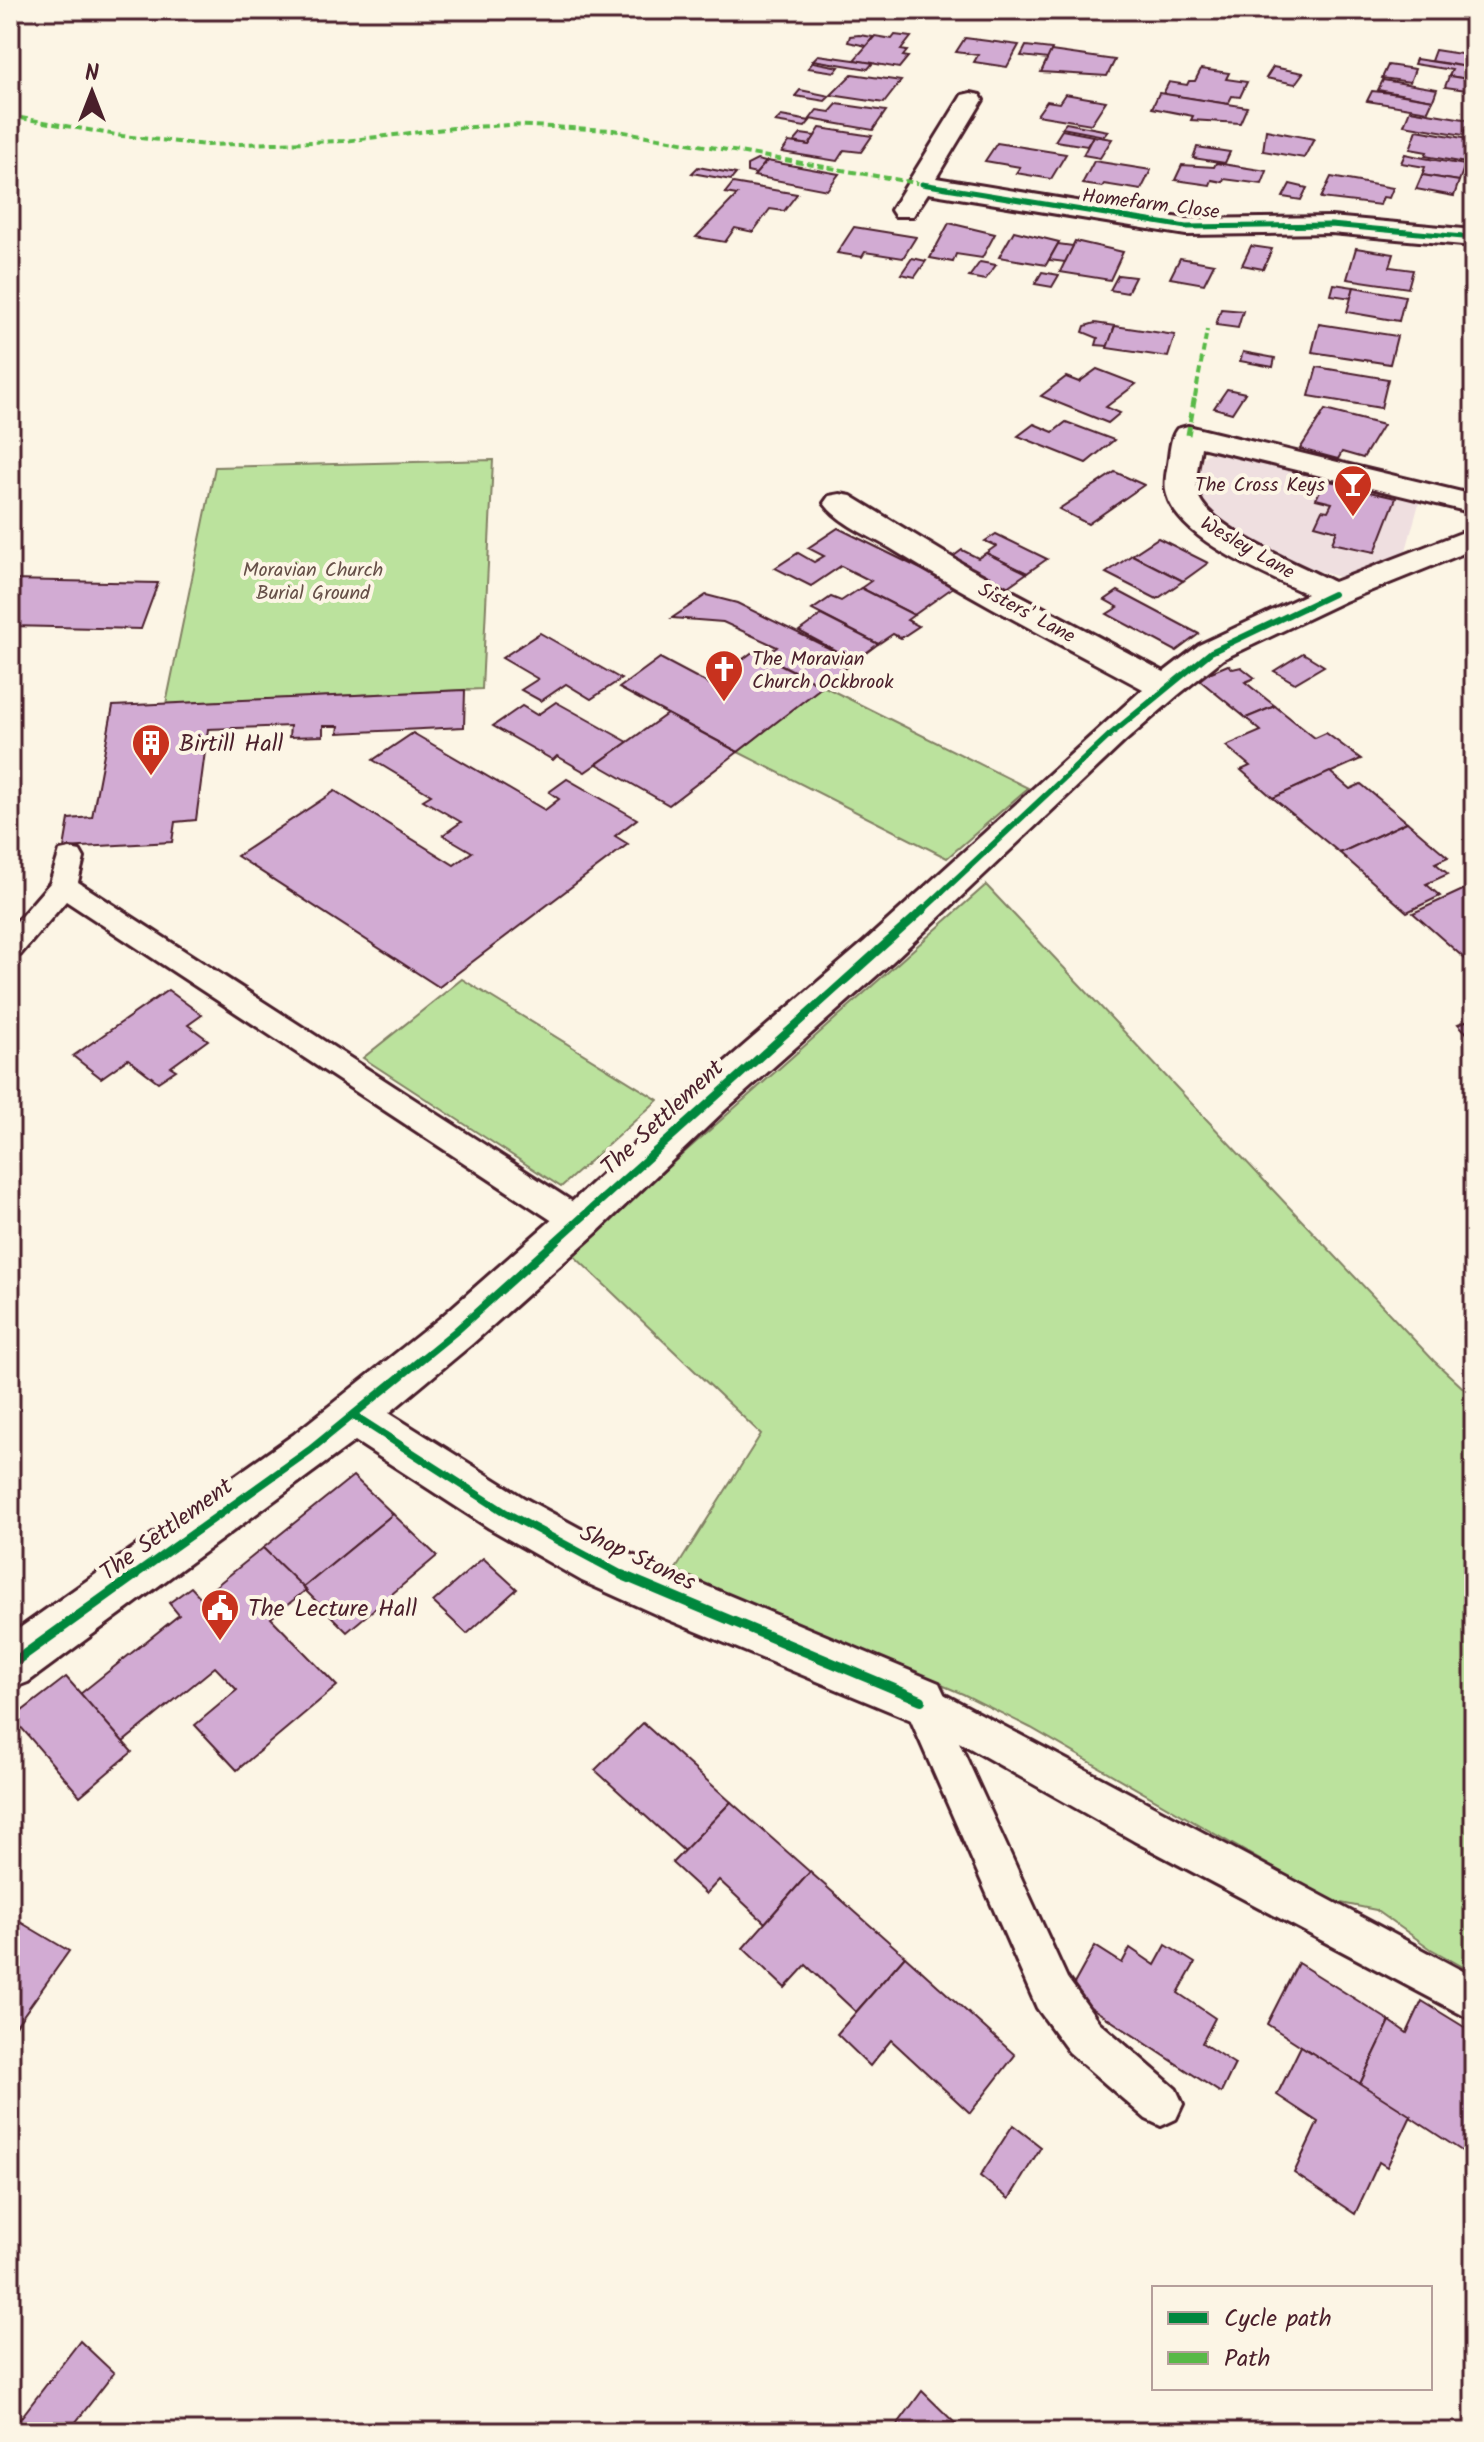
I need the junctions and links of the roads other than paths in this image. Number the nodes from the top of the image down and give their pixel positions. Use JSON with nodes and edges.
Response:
{"nodes":[{"id":1,"x":971,"y":100,"type":"dead end"},
{"id":2,"x":922,"y":184,"type":"junction"},
{"id":3,"x":904,"y":210,"type":"dead end"},
{"id":4,"x":1474,"y":238,"type":"edge"},
{"id":5,"x":840,"y":503,"type":"dead end"},
{"id":6,"x":1474,"y":504,"type":"edge"},
{"id":7,"x":1474,"y":538,"type":"edge"},
{"id":8,"x":1333,"y":594,"type":"junction"},
{"id":9,"x":1166,"y":687,"type":"junction"},
{"id":10,"x":10,"y":948,"type":"edge"},
{"id":11,"x":579,"y":1222,"type":"junction"},
{"id":12,"x":355,"y":1416,"type":"junction"},
{"id":13,"x":10,"y":1665,"type":"edge"},
{"id":14,"x":921,"y":1700,"type":"junction"},
{"id":15,"x":1474,"y":2000,"type":"edge"},
{"id":16,"x":1161,"y":2104,"type":"dead end"}],
"edges":[{"from":1,"to":2,"type":"street"},
{"from":2,"to":3,"type":"street"},
{"from":2,"to":4,"type":"street","name":"Homefarm Close"},
{"from":5,"to":9,"type":"street","name":"Sisters' Lane"},
{"from":6,"to":8,"type":"street","name":"Wesley Lane"},
{"from":7,"to":8,"type":"street"},
{"from":8,"to":9,"type":"street","name":"The Settlement"},
{"from":9,"to":11,"type":"street","name":"The Settlement"},
{"from":10,"to":11,"type":"lane"},
{"from":11,"to":12,"type":"street","name":"The Settlement"},
{"from":12,"to":13,"type":"street","name":"The Settlement"},
{"from":12,"to":14,"type":"street","name":"Shop Stones"},
{"from":14,"to":15,"type":"lane","name":"Shop Stones"},
{"from":14,"to":16,"type":"lane"}]}
